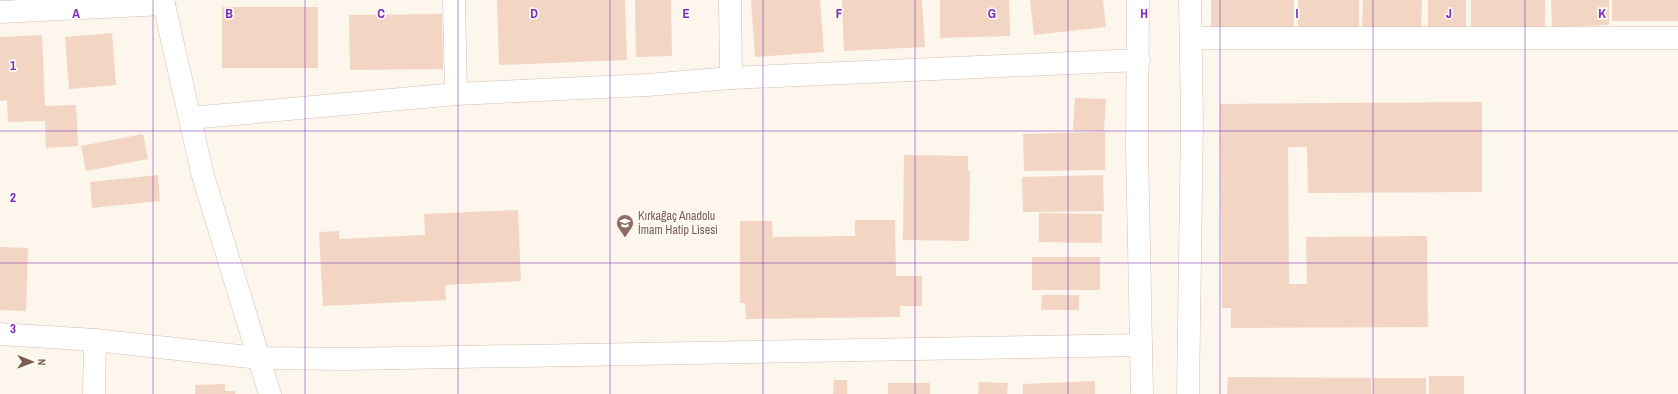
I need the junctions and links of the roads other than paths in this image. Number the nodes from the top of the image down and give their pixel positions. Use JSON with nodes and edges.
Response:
{"nodes":[{"id":1,"x":454,"y":0,"type":"edge"},
{"id":2,"x":730,"y":0,"type":"edge"},
{"id":3,"x":1138,"y":0,"type":"edge"},
{"id":4,"x":1190,"y":0,"type":"edge"},
{"id":5,"x":164,"y":2,"type":"edge"},
{"id":6,"x":0,"y":12,"type":"edge"},
{"id":7,"x":1191,"y":38,"type":"junction"},
{"id":8,"x":1678,"y":38,"type":"edge"},
{"id":9,"x":1139,"y":60,"type":"junction"},
{"id":10,"x":731,"y":78,"type":"junction"},
{"id":11,"x":456,"y":94,"type":"junction"},
{"id":12,"x":191,"y":118,"type":"junction"},
{"id":13,"x":0,"y":334,"type":"edge"},
{"id":14,"x":95,"y":340,"type":"junction"},
{"id":15,"x":1141,"y":346,"type":"junction"},
{"id":16,"x":258,"y":358,"type":"junction"},
{"id":17,"x":94,"y":394,"type":"edge"},
{"id":18,"x":270,"y":394,"type":"edge"},
{"id":19,"x":1142,"y":394,"type":"edge"},
{"id":20,"x":1188,"y":394,"type":"edge"}],
"edges":[{"from":1,"to":11,"type":"street"},
{"from":2,"to":10,"type":"street"},
{"from":3,"to":9,"type":"street"},
{"from":4,"to":7,"type":"street"},
{"from":5,"to":6,"type":"street"},
{"from":5,"to":12,"type":"street"},
{"from":7,"to":8,"type":"street"},
{"from":7,"to":20,"type":"street"},
{"from":9,"to":10,"type":"street"},
{"from":9,"to":15,"type":"street"},
{"from":10,"to":11,"type":"street"},
{"from":11,"to":12,"type":"street"},
{"from":12,"to":16,"type":"street"},
{"from":13,"to":14,"type":"street"},
{"from":14,"to":16,"type":"street"},
{"from":14,"to":17,"type":"street"},
{"from":15,"to":16,"type":"street"},
{"from":15,"to":19,"type":"street"},
{"from":16,"to":18,"type":"street"}]}
